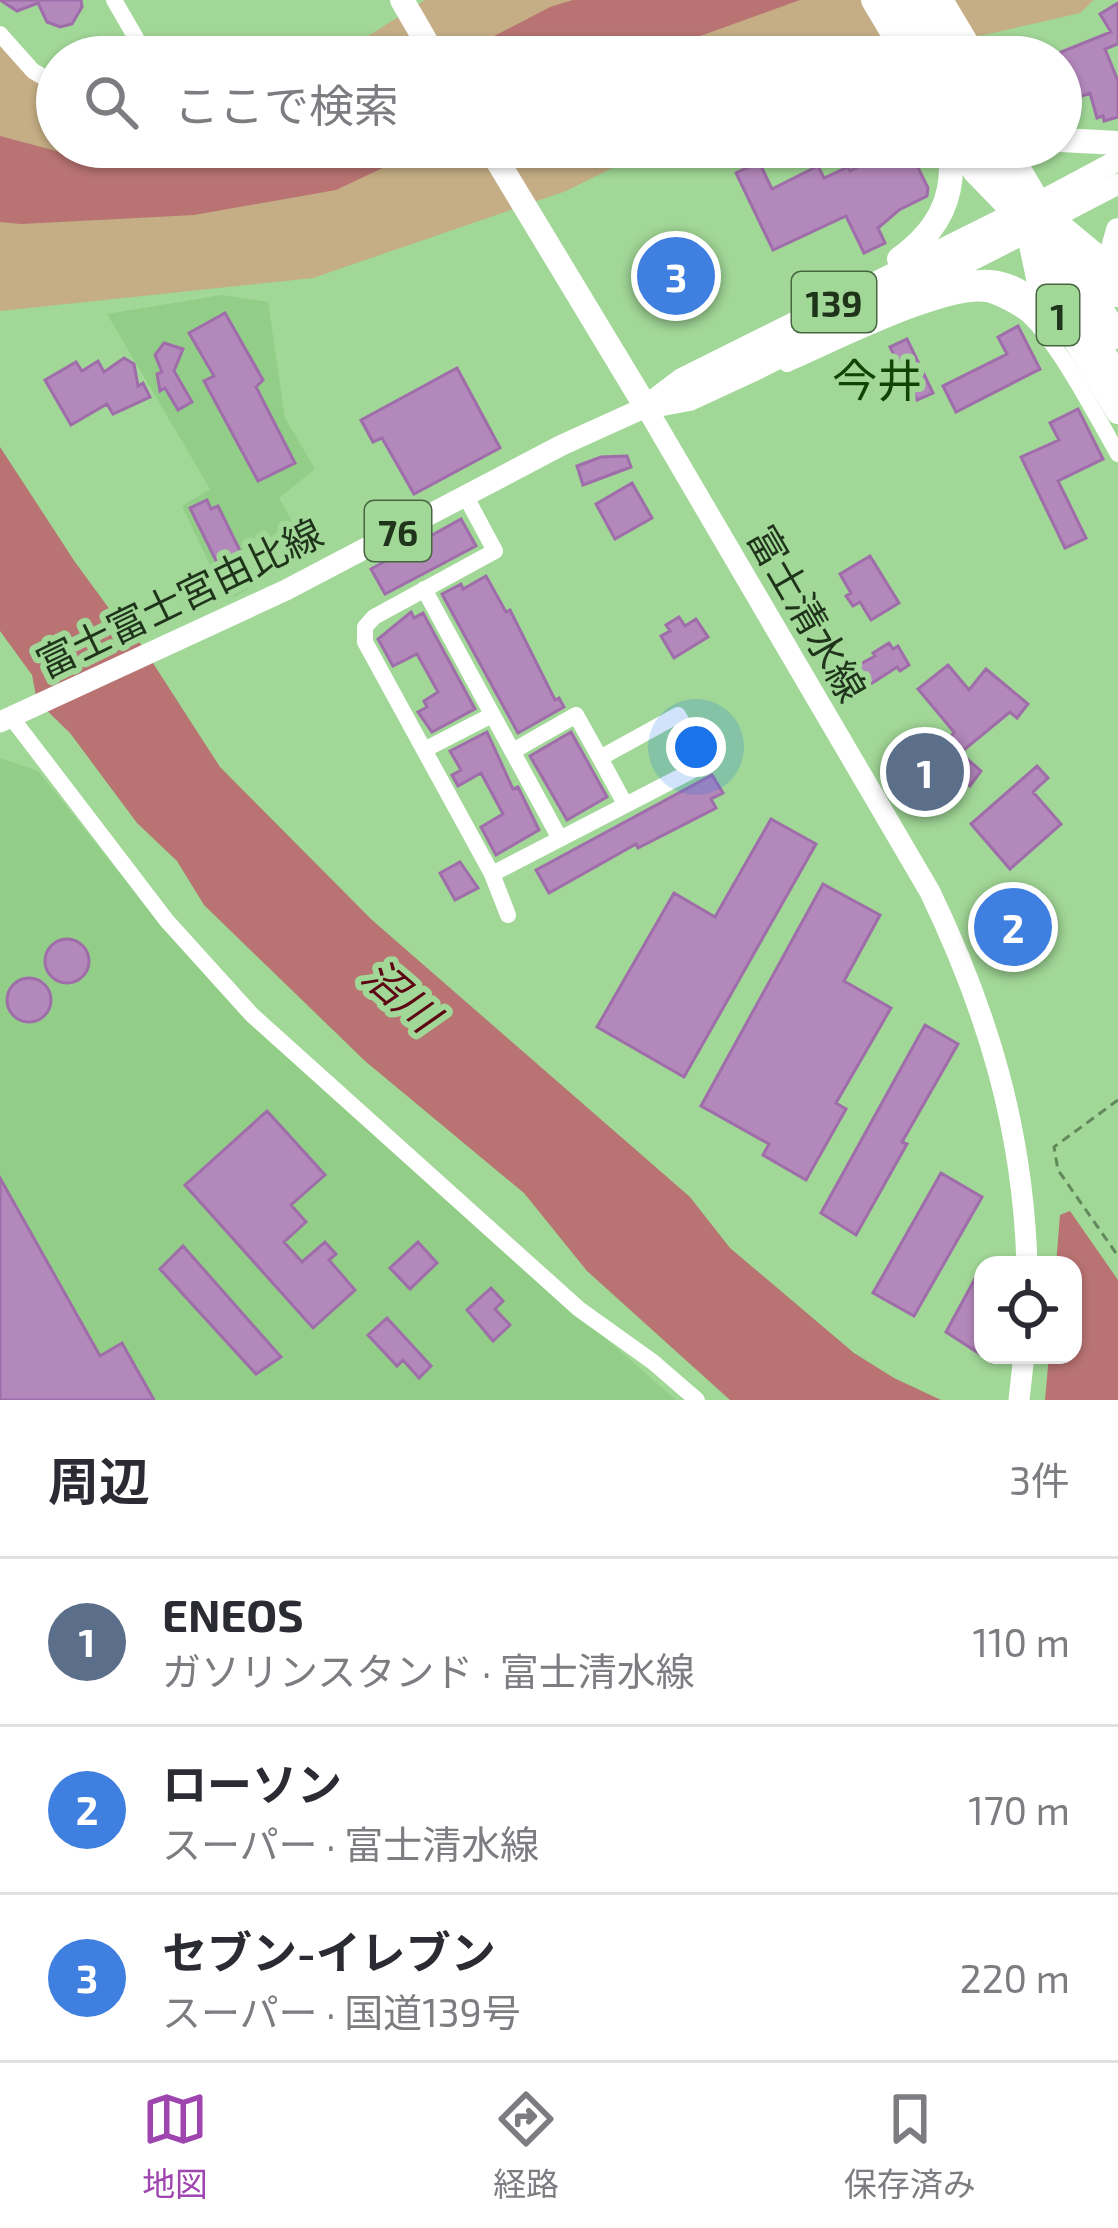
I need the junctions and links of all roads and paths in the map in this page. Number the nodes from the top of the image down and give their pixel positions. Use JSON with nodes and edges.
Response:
{"nodes":[{"id":1,"x":113,"y":0,"type":"edge"},
{"id":2,"x":873,"y":0,"type":"edge"},
{"id":3,"x":895,"y":0,"type":"edge"},
{"id":4,"x":919,"y":0,"type":"edge"},
{"id":5,"x":941,"y":0,"type":"edge"},
{"id":6,"x":405,"y":6,"type":"edge"},
{"id":7,"x":0,"y":34,"type":"edge"},
{"id":8,"x":134,"y":36,"type":"edge"},
{"id":9,"x":423,"y":36,"type":"edge"},
{"id":10,"x":894,"y":36,"type":"edge"},
{"id":11,"x":916,"y":36,"type":"edge"},
{"id":12,"x":950,"y":36,"type":"edge"},
{"id":13,"x":957,"y":36,"type":"edge"},
{"id":14,"x":36,"y":73,"type":"edge"},
{"id":15,"x":1082,"y":141,"type":"edge"},
{"id":16,"x":1118,"y":143,"type":"edge"},
{"id":17,"x":1118,"y":160,"type":"edge"},
{"id":18,"x":501,"y":168,"type":"edge"},
{"id":19,"x":952,"y":168,"type":"edge"},
{"id":20,"x":975,"y":168,"type":"edge"},
{"id":21,"x":994,"y":168,"type":"edge"},
{"id":22,"x":1018,"y":168,"type":"edge"},
{"id":23,"x":1030,"y":168,"type":"edge"},
{"id":24,"x":1118,"y":184,"type":"edge"},
{"id":25,"x":1033,"y":216,"type":"junction"},
{"id":26,"x":1118,"y":230,"type":"edge"},
{"id":27,"x":1116,"y":292,"type":"edge"},
{"id":28,"x":862,"y":300,"type":"junction"},
{"id":29,"x":1069,"y":334,"type":"junction"},
{"id":30,"x":1118,"y":337,"type":"edge"},
{"id":31,"x":754,"y":369,"type":"junction"},
{"id":32,"x":1118,"y":377,"type":"edge"},
{"id":33,"x":646,"y":407,"type":"junction"},
{"id":34,"x":1118,"y":412,"type":"edge"},
{"id":35,"x":1118,"y":454,"type":"edge"},
{"id":36,"x":465,"y":495,"type":"junction"},
{"id":37,"x":424,"y":589,"type":"junction"},
{"id":38,"x":8,"y":713,"type":"edge"},
{"id":39,"x":492,"y":716,"type":"junction"},
{"id":40,"x":424,"y":750,"type":"junction"},
{"id":41,"x":513,"y":751,"type":"junction"},
{"id":42,"x":600,"y":758,"type":"junction"},
{"id":43,"x":625,"y":804,"type":"junction"},
{"id":44,"x":559,"y":837,"type":"junction"},
{"id":45,"x":492,"y":874,"type":"junction"},
{"id":46,"x":508,"y":915,"type":"dead end"},
{"id":47,"x":1118,"y":1100,"type":"edge"},
{"id":48,"x":1027,"y":1256,"type":"edge"},
{"id":49,"x":1118,"y":1256,"type":"edge"},
{"id":50,"x":1023,"y":1364,"type":"edge"},
{"id":51,"x":697,"y":1400,"type":"edge"},
{"id":52,"x":1019,"y":1400,"type":"edge"}],
"edges":[{"from":1,"to":8,"type":"street"},
{"from":2,"to":10,"type":"highway"},
{"from":3,"to":11,"type":"highway"},
{"from":4,"to":12,"type":"highway"},
{"from":5,"to":13,"type":"highway"},
{"from":6,"to":9,"type":"highway"},
{"from":7,"to":14,"type":"street"},
{"from":15,"to":16,"type":"highway"},
{"from":17,"to":25,"type":"main road"},
{"from":18,"to":33,"type":"highway"},
{"from":19,"to":28,"type":"highway"},
{"from":20,"to":25,"type":"highway","number":"1"},
{"from":21,"to":32,"type":"highway","number":"1"},
{"from":22,"to":30,"type":"highway","number":"1"},
{"from":23,"to":25,"type":"highway","number":"1"},
{"from":24,"to":25,"type":"main road"},
{"from":25,"to":27,"type":"highway","number":"1"},
{"from":25,"to":28,"type":"highway","number":"139"},
{"from":25,"to":29,"type":"highway","number":"1"},
{"from":26,"to":27,"type":"highway","number":"1"},
{"from":28,"to":29,"type":"highway","number":"1"},
{"from":28,"to":31,"type":"highway","number":"139"},
{"from":28,"to":33,"type":"highway","number":"139"},
{"from":29,"to":34,"type":"highway","number":"1"},
{"from":31,"to":33,"type":"highway","number":"139"},
{"from":31,"to":35,"type":"street"},
{"from":33,"to":36,"type":"main road","name":"富士富士宮由比線","number":"76"},
{"from":33,"to":48,"type":"main road","name":"富士清水線"},
{"from":36,"to":37,"type":"street"},
{"from":36,"to":38,"type":"main road","name":"富士富士宮由比線","number":"76"},
{"from":37,"to":39,"type":"street"},
{"from":37,"to":40,"type":"street"},
{"from":38,"to":51,"type":"street"},
{"from":39,"to":40,"type":"street"},
{"from":39,"to":41,"type":"street"},
{"from":40,"to":45,"type":"street"},
{"from":41,"to":42,"type":"street"},
{"from":41,"to":44,"type":"street"},
{"from":42,"to":43,"type":"street"},
{"from":42,"to":43,"type":"street"},
{"from":43,"to":44,"type":"street"},
{"from":44,"to":45,"type":"street"},
{"from":45,"to":46,"type":"street"},
{"from":47,"to":49,"type":"path"},
{"from":50,"to":52,"type":"main road"}]}
